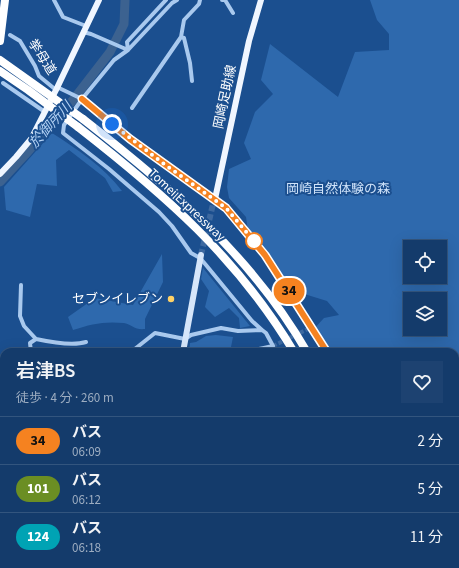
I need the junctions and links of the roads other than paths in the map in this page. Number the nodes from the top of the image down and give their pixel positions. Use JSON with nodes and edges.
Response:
{"nodes":[{"id":1,"x":5,"y":0,"type":"edge"},
{"id":2,"x":54,"y":0,"type":"edge"},
{"id":3,"x":99,"y":0,"type":"edge"},
{"id":4,"x":166,"y":0,"type":"edge"},
{"id":5,"x":177,"y":0,"type":"edge"},
{"id":6,"x":200,"y":0,"type":"edge"},
{"id":7,"x":222,"y":0,"type":"edge"},
{"id":8,"x":261,"y":0,"type":"edge"},
{"id":9,"x":233,"y":14,"type":"dead end"},
{"id":10,"x":85,"y":29,"type":"junction"},
{"id":11,"x":10,"y":34,"type":"dead end"},
{"id":12,"x":181,"y":37,"type":"junction"},
{"id":13,"x":0,"y":41,"type":"edge"},
{"id":14,"x":128,"y":50,"type":"junction"},
{"id":15,"x":0,"y":60,"type":"edge"},
{"id":16,"x":0,"y":71,"type":"edge"},
{"id":17,"x":192,"y":81,"type":"dead end"},
{"id":18,"x":3,"y":83,"type":"dead end"},
{"id":19,"x":57,"y":89,"type":"junction"},
{"id":20,"x":80,"y":98,"type":"junction"},
{"id":21,"x":132,"y":108,"type":"dead end"},
{"id":22,"x":45,"y":112,"type":"junction"},
{"id":23,"x":0,"y":174,"type":"edge"},
{"id":24,"x":214,"y":202,"type":"junction"},
{"id":25,"x":200,"y":256,"type":"junction"},
{"id":26,"x":21,"y":285,"type":"dead end"},
{"id":27,"x":262,"y":330,"type":"junction"},
{"id":28,"x":36,"y":339,"type":"junction"},
{"id":29,"x":185,"y":339,"type":"junction"},
{"id":30,"x":86,"y":342,"type":"dead end"},
{"id":31,"x":31,"y":348,"type":"edge"},
{"id":32,"x":136,"y":348,"type":"edge"},
{"id":33,"x":184,"y":348,"type":"edge"},
{"id":34,"x":263,"y":348,"type":"edge"},
{"id":35,"x":292,"y":348,"type":"edge"},
{"id":36,"x":304,"y":348,"type":"edge"},
{"id":37,"x":324,"y":348,"type":"edge"},
{"id":38,"x":0,"y":442,"type":"edge"},
{"id":39,"x":0,"y":462,"type":"edge"}],
"edges":[{"from":1,"to":13,"type":"highway"},
{"from":2,"to":10,"type":"street"},
{"from":3,"to":10,"type":"main road"},
{"from":4,"to":14,"type":"street"},
{"from":5,"to":14,"type":"street"},
{"from":6,"to":12,"type":"street"},
{"from":7,"to":9,"type":"street"},
{"from":8,"to":24,"type":"main road","name":"岡崎足助線"},
{"from":10,"to":14,"type":"street"},
{"from":10,"to":19,"type":"main road"},
{"from":11,"to":19,"type":"street","name":"挙母道"},
{"from":12,"to":17,"type":"street"},
{"from":12,"to":21,"type":"street"},
{"from":14,"to":20,"type":"street"},
{"from":15,"to":36,"type":"highway","name":"Tomei Expressway","bridge":true},
{"from":16,"to":35,"type":"highway","name":"Tomei Expressway","bridge":true},
{"from":18,"to":22,"type":"street"},
{"from":19,"to":20,"type":"street","name":"挙母道"},
{"from":19,"to":22,"type":"main road"},
{"from":20,"to":24,"type":"street","name":"挙母道"},
{"from":20,"to":25,"type":"street"},
{"from":22,"to":23,"type":"main road"},
{"from":24,"to":37,"type":"street","name":"挙母道"},
{"from":25,"to":27,"type":"street"},
{"from":25,"to":29,"type":"street"},
{"from":26,"to":28,"type":"street"},
{"from":27,"to":29,"type":"street"},
{"from":27,"to":34,"type":"street"},
{"from":28,"to":30,"type":"street"},
{"from":28,"to":31,"type":"street"},
{"from":29,"to":32,"type":"street"},
{"from":29,"to":33,"type":"street"},
{"from":38,"to":39,"type":"main road"}]}
